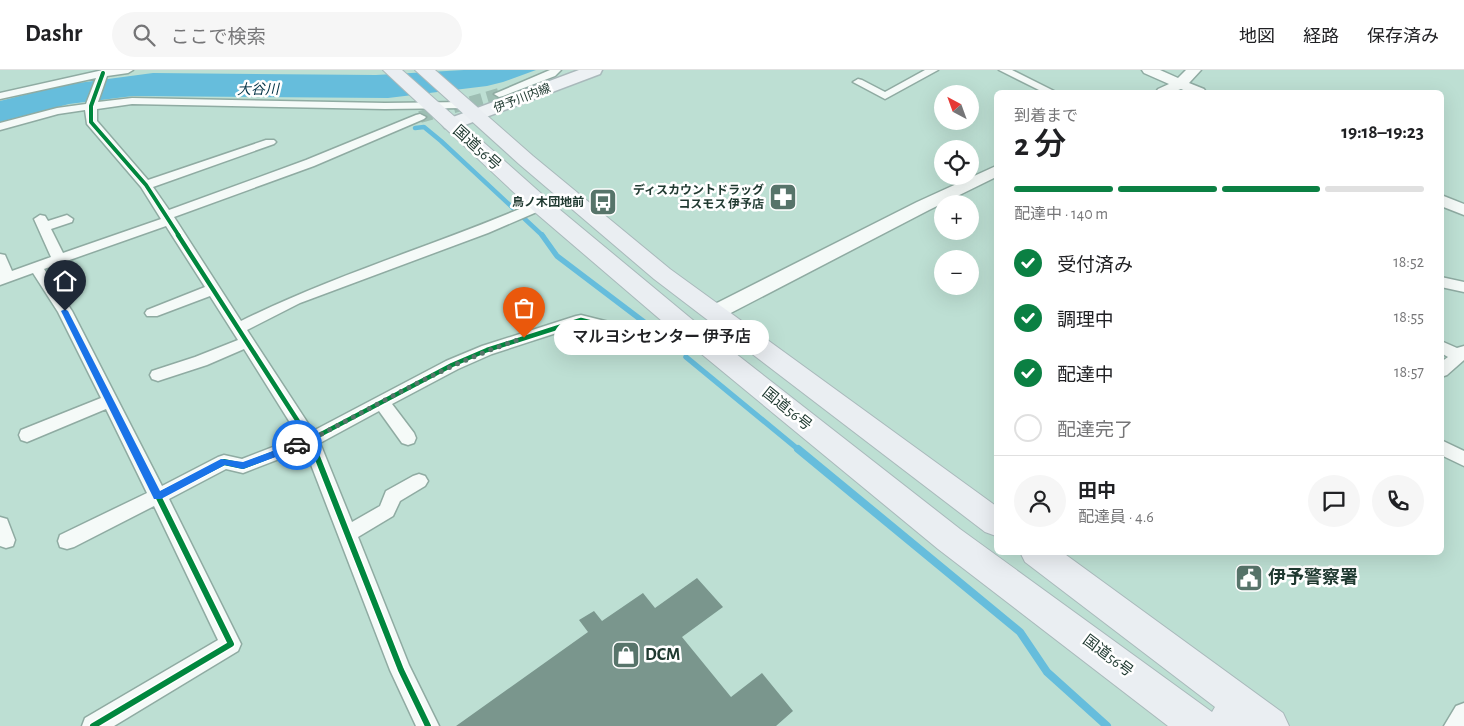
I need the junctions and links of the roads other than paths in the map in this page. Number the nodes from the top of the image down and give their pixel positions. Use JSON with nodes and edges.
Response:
{"nodes":[{"id":1,"x":128,"y":70,"type":"edge"},
{"id":2,"x":392,"y":70,"type":"edge"},
{"id":3,"x":424,"y":70,"type":"edge"},
{"id":4,"x":556,"y":70,"type":"edge"},
{"id":5,"x":594,"y":70,"type":"edge"},
{"id":6,"x":933,"y":70,"type":"edge"},
{"id":7,"x":1004,"y":70,"type":"edge"},
{"id":8,"x":1150,"y":70,"type":"edge"},
{"id":9,"x":1194,"y":70,"type":"edge"},
{"id":10,"x":102,"y":75,"type":"junction"},
{"id":11,"x":858,"y":82,"type":"dead end"},
{"id":12,"x":1180,"y":84,"type":"junction"},
{"id":13,"x":1036,"y":85,"type":"junction"},
{"id":14,"x":1025,"y":90,"type":"edge"},
{"id":15,"x":1047,"y":90,"type":"edge"},
{"id":16,"x":1166,"y":90,"type":"edge"},
{"id":17,"x":1194,"y":90,"type":"edge"},
{"id":18,"x":499,"y":94,"type":"tunnel mouth"},
{"id":19,"x":0,"y":96,"type":"edge"},
{"id":20,"x":92,"y":104,"type":"junction"},
{"id":21,"x":466,"y":105,"type":"junction"},
{"id":22,"x":424,"y":107,"type":"junction"},
{"id":23,"x":450,"y":124,"type":"junction"},
{"id":24,"x":0,"y":127,"type":"edge"},
{"id":25,"x":270,"y":142,"type":"dead end"},
{"id":26,"x":994,"y":172,"type":"edge"},
{"id":27,"x":146,"y":185,"type":"junction"},
{"id":28,"x":1444,"y":201,"type":"edge"},
{"id":29,"x":541,"y":205,"type":"junction"},
{"id":30,"x":1464,"y":210,"type":"edge"},
{"id":31,"x":168,"y":218,"type":"junction"},
{"id":32,"x":67,"y":219,"type":"dead end"},
{"id":33,"x":0,"y":258,"type":"edge"},
{"id":34,"x":59,"y":259,"type":"junction"},
{"id":35,"x":36,"y":268,"type":"junction"},
{"id":36,"x":4,"y":279,"type":"edge"},
{"id":37,"x":1444,"y":283,"type":"edge"},
{"id":38,"x":1464,"y":287,"type":"edge"},
{"id":39,"x":214,"y":289,"type":"junction"},
{"id":40,"x":152,"y":313,"type":"dead end"},
{"id":41,"x":714,"y":313,"type":"junction"},
{"id":42,"x":685,"y":327,"type":"junction"},
{"id":43,"x":239,"y":328,"type":"junction"},
{"id":44,"x":247,"y":342,"type":"junction"},
{"id":45,"x":1444,"y":347,"type":"edge"},
{"id":46,"x":1462,"y":353,"type":"edge"},
{"id":47,"x":1444,"y":368,"type":"edge"},
{"id":48,"x":158,"y":375,"type":"dead end"},
{"id":49,"x":110,"y":401,"type":"junction"},
{"id":50,"x":382,"y":402,"type":"junction"},
{"id":51,"x":27,"y":435,"type":"dead end"},
{"id":52,"x":408,"y":438,"type":"dead end"},
{"id":53,"x":310,"y":440,"type":"junction"},
{"id":54,"x":1444,"y":449,"type":"edge"},
{"id":55,"x":1464,"y":460,"type":"edge"},
{"id":56,"x":419,"y":481,"type":"dead end"},
{"id":57,"x":158,"y":496,"type":"junction"},
{"id":58,"x":994,"y":522,"type":"edge"},
{"id":59,"x":347,"y":534,"type":"junction"},
{"id":60,"x":67,"y":542,"type":"dead end"},
{"id":61,"x":1040,"y":555,"type":"edge"},
{"id":62,"x":1232,"y":714,"type":"edge"},
{"id":63,"x":1464,"y":714,"type":"edge"},
{"id":64,"x":93,"y":726,"type":"edge"},
{"id":65,"x":428,"y":726,"type":"edge"},
{"id":66,"x":1200,"y":726,"type":"edge"},
{"id":67,"x":1270,"y":726,"type":"edge"},
{"id":68,"x":1455,"y":726,"type":"edge"}],
"edges":[{"from":1,"to":10,"type":"street"},
{"from":2,"to":22,"type":"highway","name":"国道56号"},
{"from":3,"to":21,"type":"highway","name":"国道56号"},
{"from":4,"to":18,"type":"street"},
{"from":5,"to":21,"type":"main road","name":"伊予川内線"},
{"from":6,"to":11,"type":"street"},
{"from":7,"to":13,"type":"street"},
{"from":8,"to":12,"type":"street"},
{"from":9,"to":12,"type":"street"},
{"from":10,"to":19,"type":"street"},
{"from":10,"to":20,"type":"street"},
{"from":12,"to":16,"type":"street"},
{"from":12,"to":17,"type":"street"},
{"from":13,"to":14,"type":"street"},
{"from":13,"to":15,"type":"street"},
{"from":20,"to":22,"type":"street"},
{"from":20,"to":24,"type":"street"},
{"from":20,"to":27,"type":"street"},
{"from":21,"to":22,"type":"street"},
{"from":21,"to":23,"type":"main road","name":"伊予川内線"},
{"from":21,"to":41,"type":"highway","name":"国道56号"},
{"from":22,"to":23,"type":"highway","name":"国道56号"},
{"from":22,"to":31,"type":"street"},
{"from":23,"to":29,"type":"highway","name":"国道56号"},
{"from":25,"to":27,"type":"street"},
{"from":26,"to":41,"type":"street"},
{"from":27,"to":31,"type":"street"},
{"from":28,"to":30,"type":"street"},
{"from":29,"to":42,"type":"highway","name":"国道56号"},
{"from":29,"to":43,"type":"street"},
{"from":31,"to":34,"type":"street"},
{"from":31,"to":39,"type":"street"},
{"from":32,"to":34,"type":"street"},
{"from":33,"to":36,"type":"street"},
{"from":34,"to":35,"type":"street"},
{"from":35,"to":36,"type":"street"},
{"from":35,"to":49,"type":"street"},
{"from":37,"to":38,"type":"street"},
{"from":39,"to":40,"type":"street"},
{"from":39,"to":43,"type":"street"},
{"from":41,"to":42,"type":"highway"},
{"from":41,"to":58,"type":"highway","name":"国道56号"},
{"from":42,"to":50,"type":"street"},
{"from":42,"to":66,"type":"highway","name":"国道56号"},
{"from":43,"to":44,"type":"street"},
{"from":44,"to":48,"type":"street"},
{"from":44,"to":53,"type":"street"},
{"from":45,"to":46,"type":"street"},
{"from":46,"to":47,"type":"street"},
{"from":49,"to":51,"type":"street"},
{"from":49,"to":57,"type":"street"},
{"from":50,"to":52,"type":"street"},
{"from":50,"to":53,"type":"street"},
{"from":53,"to":57,"type":"street"},
{"from":53,"to":59,"type":"street"},
{"from":54,"to":55,"type":"street"},
{"from":56,"to":59,"type":"street"},
{"from":57,"to":60,"type":"street"},
{"from":57,"to":64,"type":"street"},
{"from":59,"to":65,"type":"street"},
{"from":61,"to":62,"type":"highway"},
{"from":62,"to":67,"type":"highway"},
{"from":63,"to":68,"type":"street"}]}
